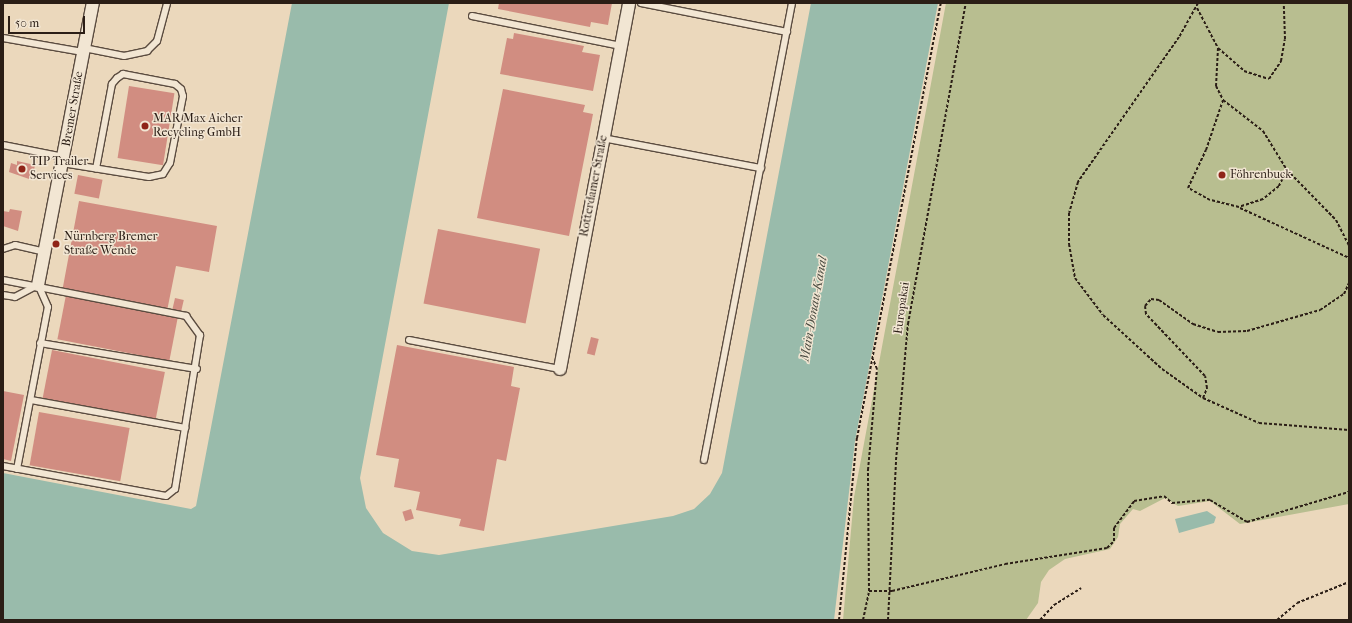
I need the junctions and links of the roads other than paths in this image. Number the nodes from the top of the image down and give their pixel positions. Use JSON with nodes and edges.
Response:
{"nodes":[{"id":1,"x":93,"y":3,"type":"edge"},
{"id":2,"x":167,"y":3,"type":"edge"},
{"id":3,"x":629,"y":3,"type":"edge"},
{"id":4,"x":641,"y":3,"type":"edge"},
{"id":5,"x":792,"y":3,"type":"edge"},
{"id":6,"x":472,"y":16,"type":"dead end"},
{"id":7,"x":787,"y":32,"type":"junction"},
{"id":8,"x":3,"y":38,"type":"edge"},
{"id":9,"x":621,"y":46,"type":"junction"},
{"id":10,"x":83,"y":50,"type":"junction"},
{"id":11,"x":603,"y":138,"type":"junction"},
{"id":12,"x":3,"y":145,"type":"edge"},
{"id":13,"x":63,"y":160,"type":"junction"},
{"id":14,"x":761,"y":168,"type":"junction"},
{"id":15,"x":96,"y":169,"type":"junction"},
{"id":16,"x":3,"y":248,"type":"edge"},
{"id":17,"x":45,"y":252,"type":"junction"},
{"id":18,"x":3,"y":280,"type":"edge"},
{"id":19,"x":38,"y":285,"type":"junction"},
{"id":20,"x":3,"y":295,"type":"edge"},
{"id":21,"x":409,"y":340,"type":"dead end"},
{"id":22,"x":40,"y":343,"type":"junction"},
{"id":23,"x":197,"y":369,"type":"junction"},
{"id":24,"x":560,"y":369,"type":"joint"},
{"id":25,"x":30,"y":400,"type":"junction"},
{"id":26,"x":185,"y":428,"type":"junction"},
{"id":27,"x":704,"y":460,"type":"dead end"},
{"id":28,"x":3,"y":466,"type":"edge"},
{"id":29,"x":18,"y":469,"type":"junction"}],
"edges":[{"from":1,"to":10,"type":"street","name":"Bremer Straße"},
{"from":2,"to":10,"type":"lane"},
{"from":3,"to":9,"type":"street","name":"Rotterdamer Straße"},
{"from":4,"to":7,"type":"lane"},
{"from":5,"to":7,"type":"lane"},
{"from":6,"to":9,"type":"lane"},
{"from":7,"to":14,"type":"lane"},
{"from":8,"to":10,"type":"lane"},
{"from":9,"to":11,"type":"street","name":"Rotterdamer Straße"},
{"from":10,"to":13,"type":"street","name":"Bremer Straße"},
{"from":11,"to":14,"type":"lane"},
{"from":11,"to":24,"type":"street","name":"Rotterdamer Straße"},
{"from":12,"to":13,"type":"lane"},
{"from":13,"to":15,"type":"lane"},
{"from":13,"to":17,"type":"street","name":"Bremer Straße"},
{"from":14,"to":27,"type":"lane"},
{"from":15,"to":15,"type":"lane"},
{"from":16,"to":17,"type":"lane"},
{"from":17,"to":19,"type":"street","name":"Bremer Straße"},
{"from":18,"to":19,"type":"lane"},
{"from":19,"to":20,"type":"lane"},
{"from":19,"to":22,"type":"lane"},
{"from":19,"to":23,"type":"lane"},
{"from":21,"to":24,"type":"lane"},
{"from":22,"to":23,"type":"lane"},
{"from":22,"to":25,"type":"lane"},
{"from":23,"to":26,"type":"lane"},
{"from":25,"to":26,"type":"lane"},
{"from":25,"to":29,"type":"lane"},
{"from":26,"to":29,"type":"lane"},
{"from":28,"to":29,"type":"lane"}]}
